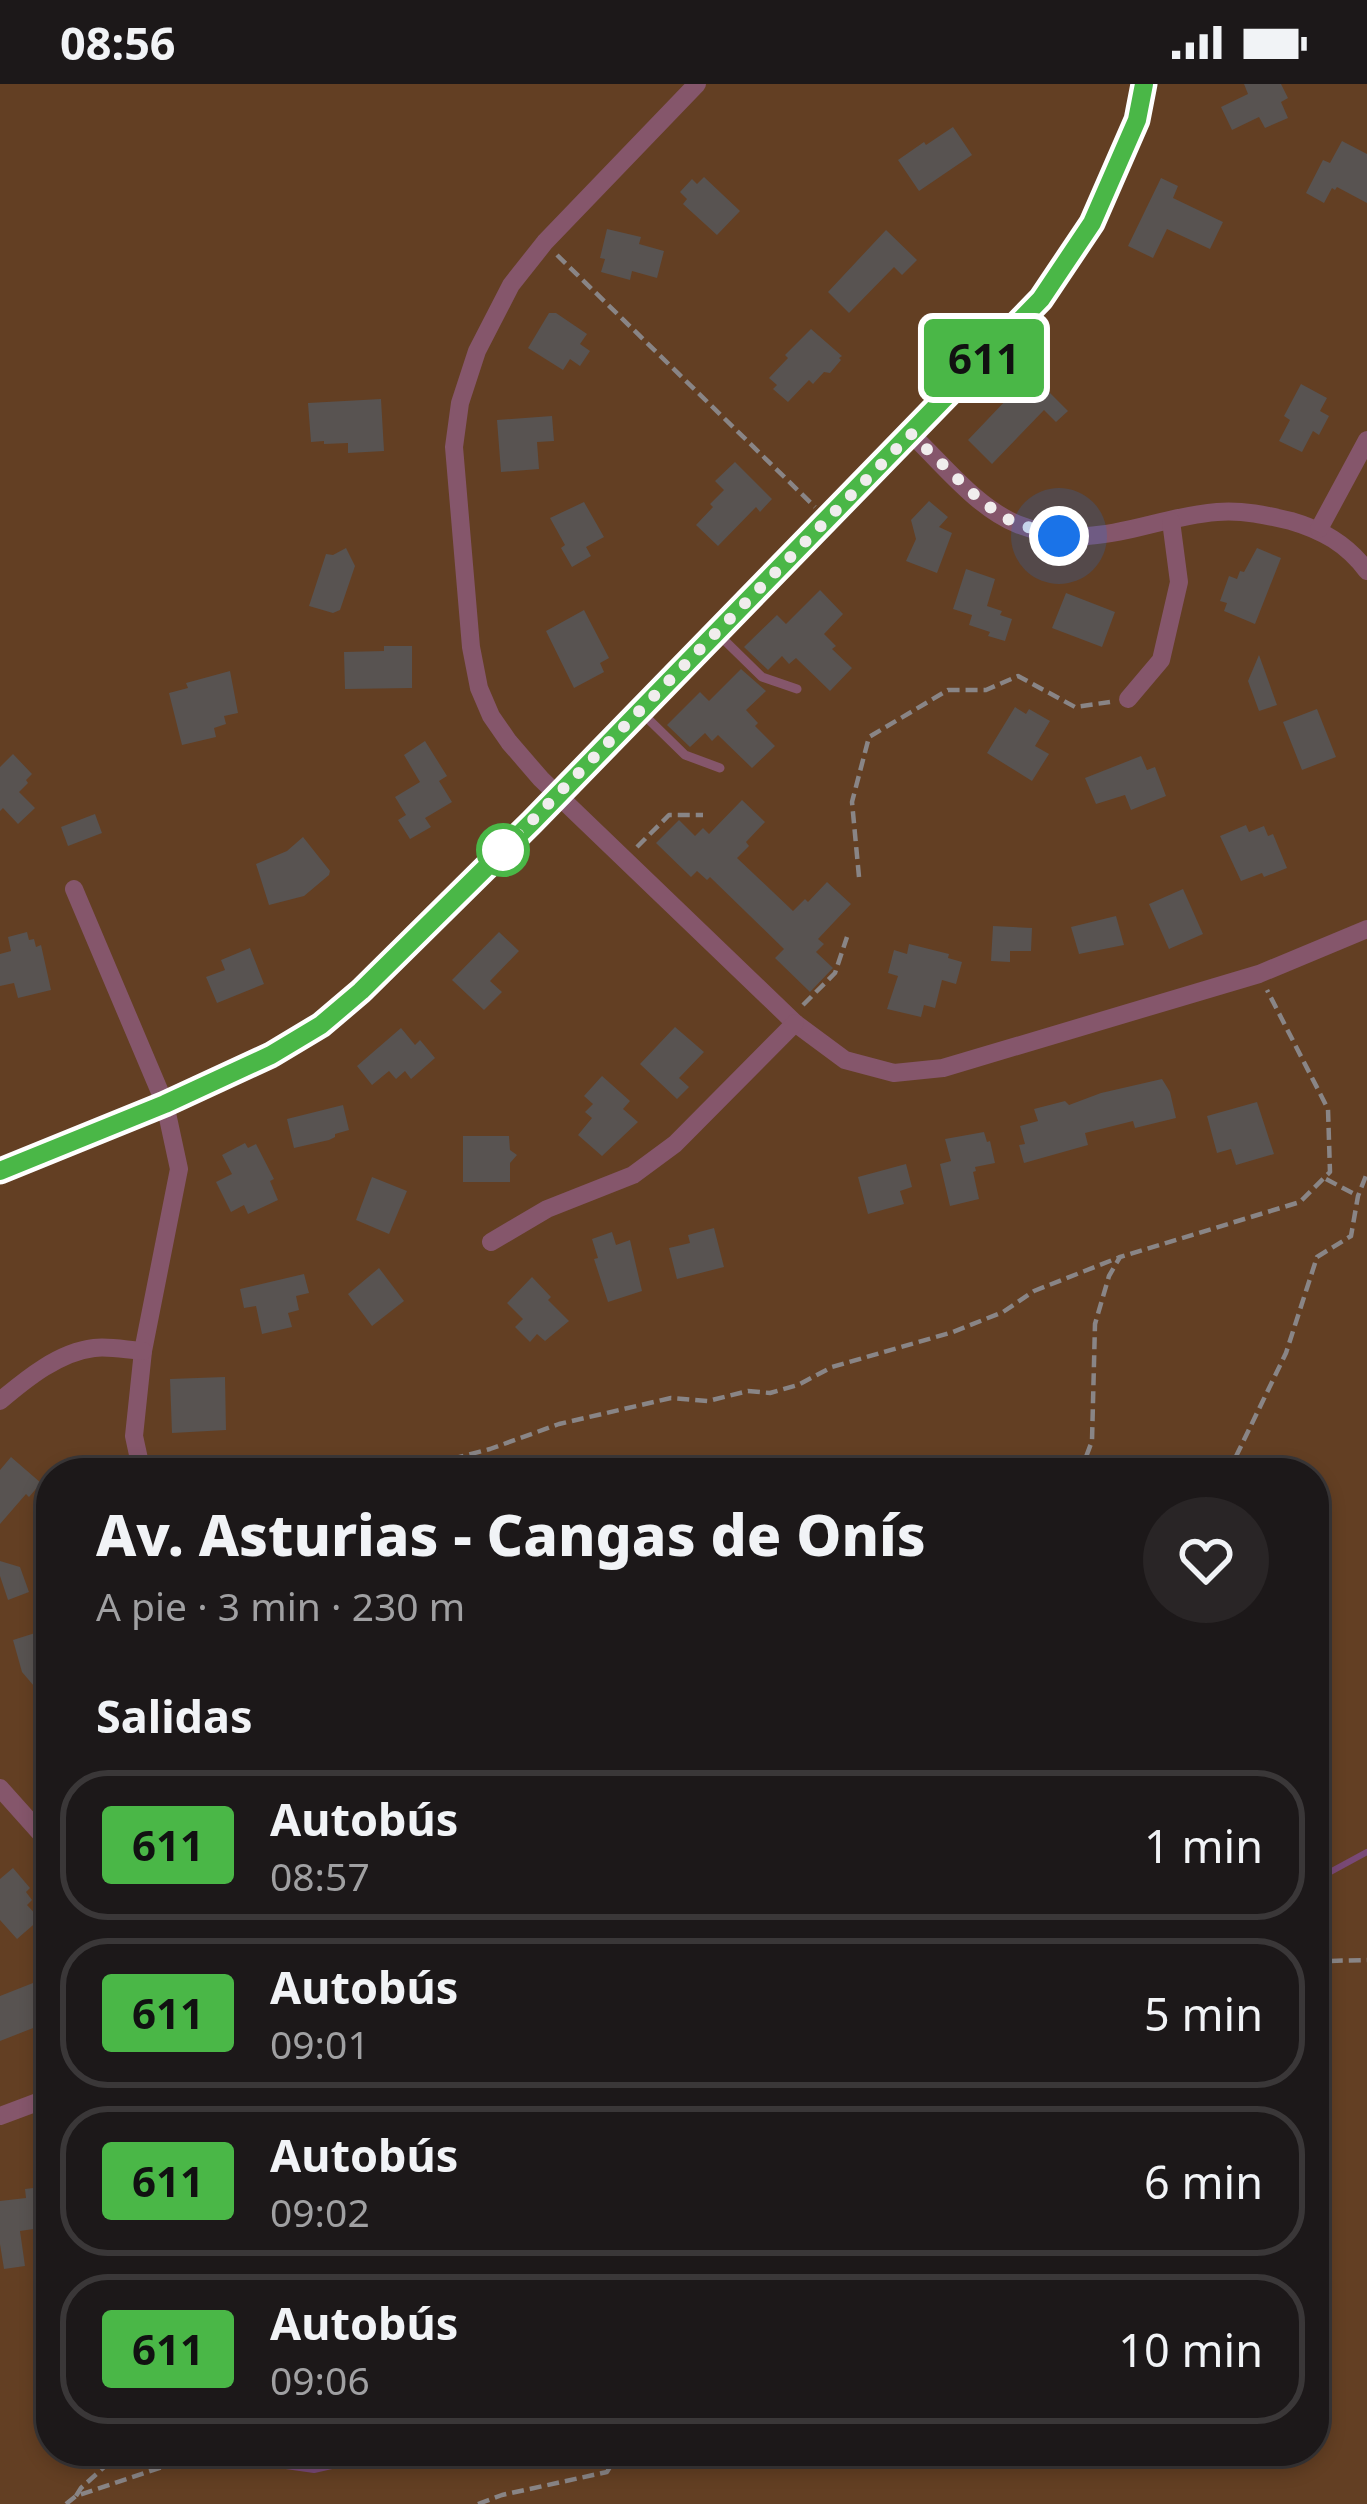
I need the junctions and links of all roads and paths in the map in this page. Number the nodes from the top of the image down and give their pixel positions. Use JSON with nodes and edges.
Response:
{"nodes":[{"id":1,"x":697,"y":84,"type":"edge"},
{"id":2,"x":1144,"y":84,"type":"edge"},
{"id":3,"x":544,"y":242,"type":"junction"},
{"id":4,"x":911,"y":434,"type":"junction"},
{"id":5,"x":1367,"y":440,"type":"edge"},
{"id":6,"x":827,"y":519,"type":"junction"},
{"id":7,"x":1171,"y":521,"type":"junction"},
{"id":8,"x":1319,"y":529,"type":"junction"},
{"id":9,"x":1367,"y":571,"type":"edge"},
{"id":10,"x":717,"y":633,"type":"junction"},
{"id":11,"x":797,"y":689,"type":"dead end"},
{"id":12,"x":1128,"y":699,"type":"joint"},
{"id":13,"x":640,"y":711,"type":"junction"},
{"id":14,"x":720,"y":768,"type":"dead end"},
{"id":15,"x":558,"y":795,"type":"junction"},
{"id":16,"x":703,"y":815,"type":"dead end"},
{"id":17,"x":625,"y":860,"type":"junction"},
{"id":18,"x":859,"y":877,"type":"dead end"},
{"id":19,"x":74,"y":889,"type":"dead end"},
{"id":20,"x":1367,"y":928,"type":"edge"},
{"id":21,"x":847,"y":937,"type":"dead end"},
{"id":22,"x":1259,"y":974,"type":"junction"},
{"id":23,"x":793,"y":1020,"type":"junction"},
{"id":24,"x":165,"y":1104,"type":"junction"},
{"id":25,"x":0,"y":1171,"type":"edge"},
{"id":26,"x":1367,"y":1173,"type":"edge"},
{"id":27,"x":1324,"y":1178,"type":"junction"},
{"id":28,"x":1358,"y":1196,"type":"junction"},
{"id":29,"x":491,"y":1242,"type":"dead end"},
{"id":30,"x":1120,"y":1257,"type":"junction"},
{"id":31,"x":143,"y":1351,"type":"junction"},
{"id":32,"x":0,"y":1401,"type":"edge"},
{"id":33,"x":139,"y":1458,"type":"edge"},
{"id":34,"x":456,"y":1458,"type":"edge"},
{"id":35,"x":1086,"y":1458,"type":"edge"},
{"id":36,"x":1235,"y":1458,"type":"edge"},
{"id":37,"x":0,"y":1788,"type":"edge"},
{"id":38,"x":36,"y":1828,"type":"edge"},
{"id":39,"x":1367,"y":1960,"type":"edge"},
{"id":40,"x":1329,"y":1961,"type":"edge"},
{"id":41,"x":36,"y":2103,"type":"edge"},
{"id":42,"x":0,"y":2116,"type":"edge"},
{"id":43,"x":105,"y":2466,"type":"edge"},
{"id":44,"x":165,"y":2466,"type":"edge"},
{"id":45,"x":611,"y":2466,"type":"edge"},
{"id":46,"x":76,"y":2496,"type":"junction"},
{"id":47,"x":66,"y":2504,"type":"edge"},
{"id":48,"x":478,"y":2504,"type":"edge"}],
"edges":[{"from":1,"to":3,"type":"street"},
{"from":2,"to":4,"type":"street"},
{"from":3,"to":6,"type":"path"},
{"from":3,"to":15,"type":"street"},
{"from":4,"to":6,"type":"street"},
{"from":4,"to":7,"type":"street"},
{"from":5,"to":8,"type":"street"},
{"from":6,"to":10,"type":"street"},
{"from":7,"to":8,"type":"street"},
{"from":7,"to":12,"type":"street"},
{"from":8,"to":9,"type":"street"},
{"from":10,"to":11,"type":"lane"},
{"from":10,"to":13,"type":"street"},
{"from":12,"to":18,"type":"path"},
{"from":13,"to":14,"type":"lane"},
{"from":13,"to":15,"type":"street"},
{"from":15,"to":17,"type":"street"},
{"from":15,"to":24,"type":"street"},
{"from":16,"to":17,"type":"path"},
{"from":17,"to":23,"type":"street"},
{"from":19,"to":24,"type":"street"},
{"from":20,"to":22,"type":"street"},
{"from":21,"to":23,"type":"path"},
{"from":22,"to":23,"type":"street"},
{"from":22,"to":27,"type":"path"},
{"from":23,"to":29,"type":"street"},
{"from":24,"to":25,"type":"street"},
{"from":24,"to":31,"type":"street"},
{"from":26,"to":28,"type":"path"},
{"from":27,"to":28,"type":"path"},
{"from":27,"to":30,"type":"path"},
{"from":28,"to":36,"type":"path"},
{"from":30,"to":34,"type":"path"},
{"from":30,"to":35,"type":"path"},
{"from":31,"to":32,"type":"street"},
{"from":31,"to":33,"type":"street"},
{"from":37,"to":38,"type":"street"},
{"from":39,"to":40,"type":"path"},
{"from":41,"to":42,"type":"street"},
{"from":43,"to":46,"type":"path"},
{"from":44,"to":46,"type":"path"},
{"from":45,"to":48,"type":"path"},
{"from":46,"to":47,"type":"path"}]}
